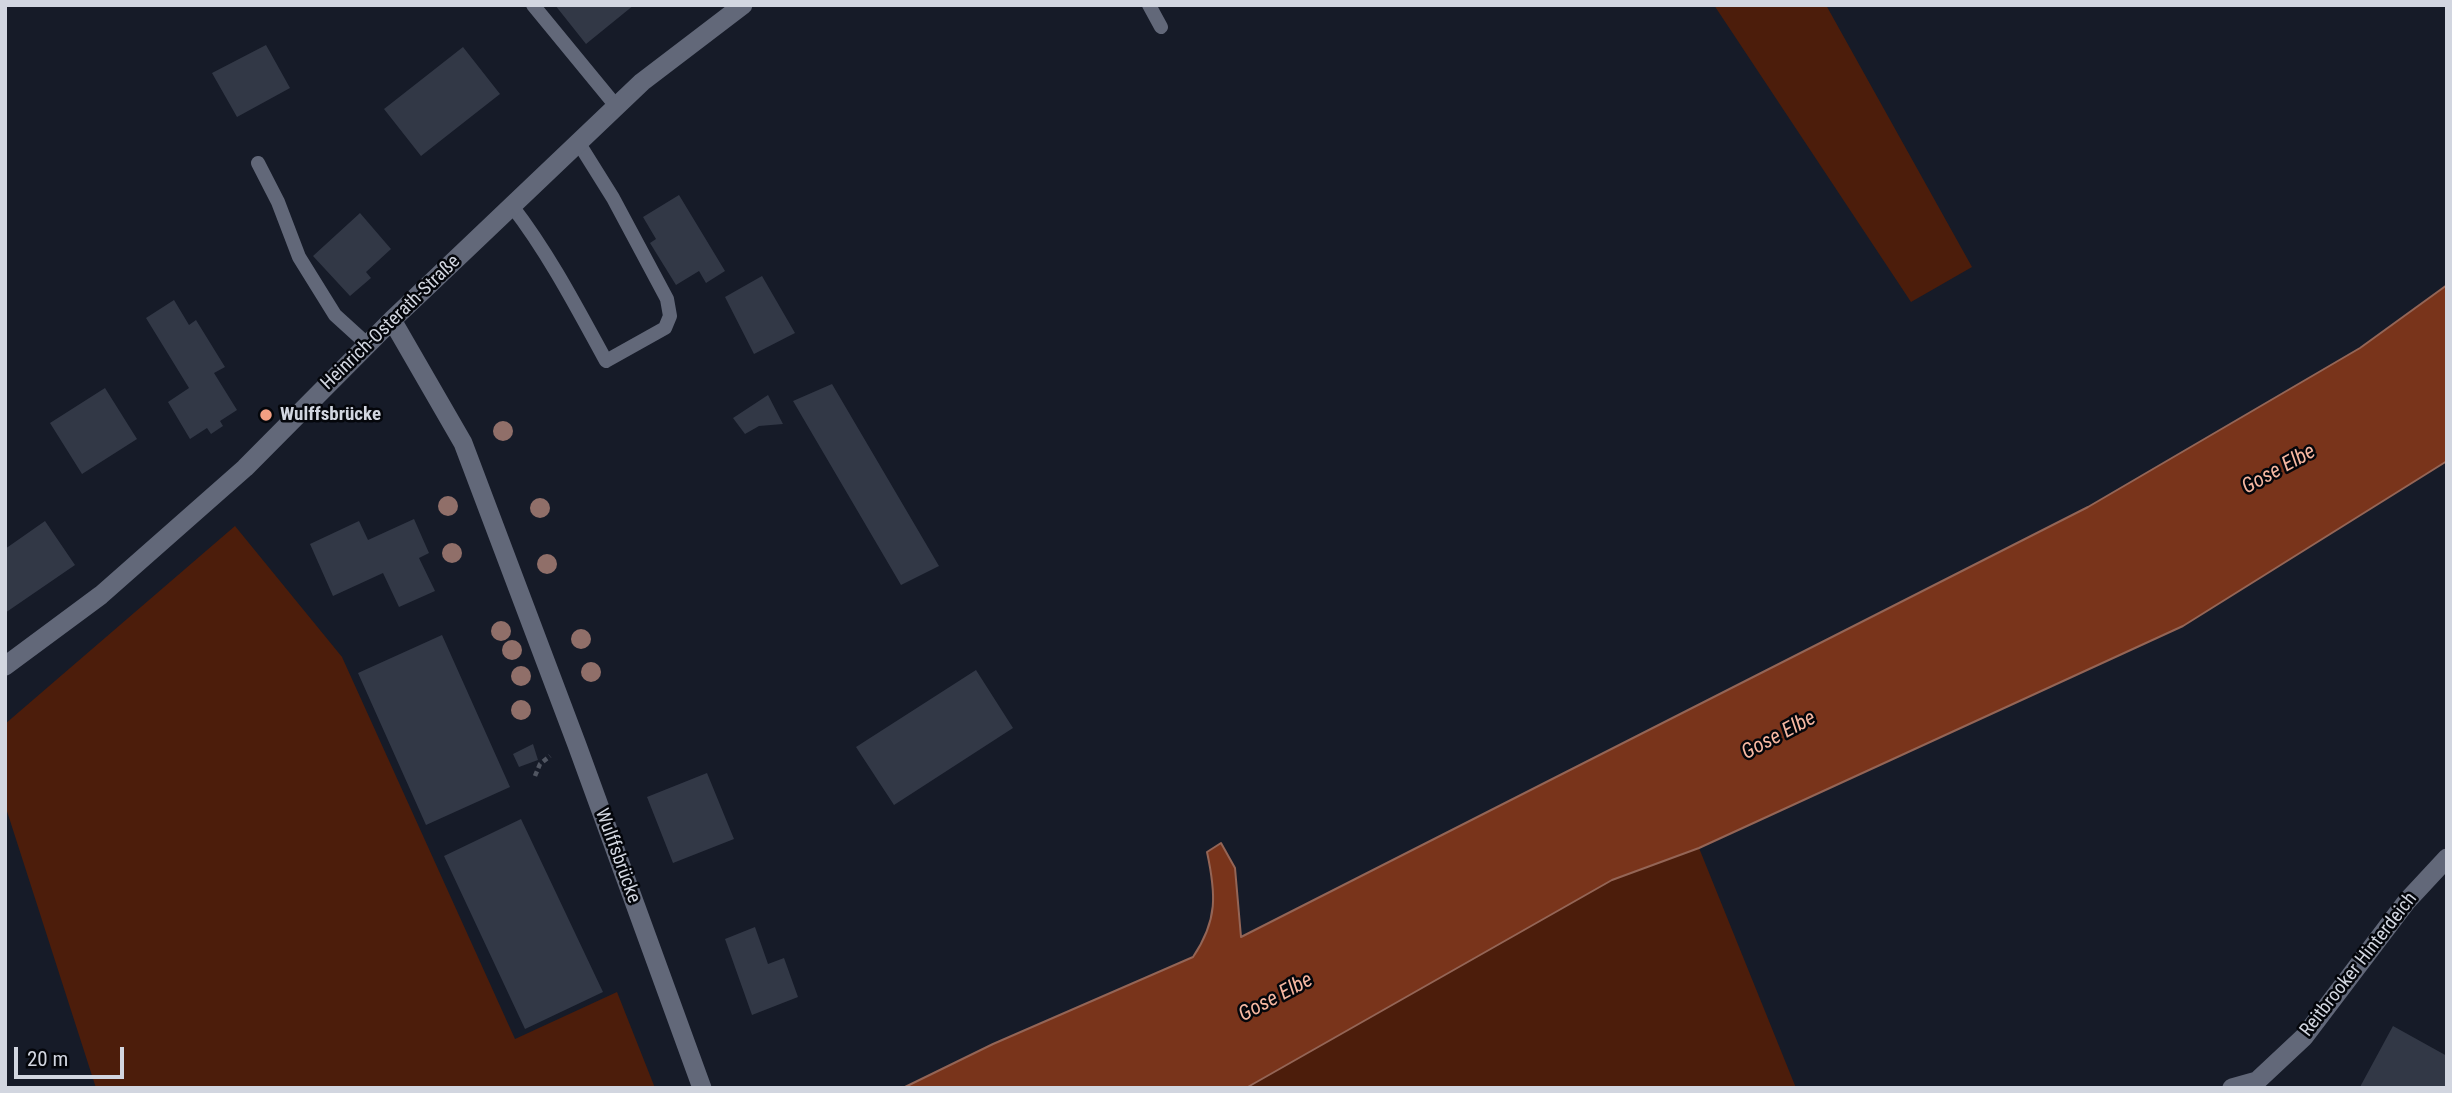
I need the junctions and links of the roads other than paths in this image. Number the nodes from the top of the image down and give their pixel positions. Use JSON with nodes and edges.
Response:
{"nodes":[{"id":1,"x":533,"y":5,"type":"edge"},
{"id":2,"x":743,"y":5,"type":"edge"},
{"id":3,"x":1149,"y":5,"type":"edge"},
{"id":4,"x":1161,"y":27,"type":"dead end"},
{"id":5,"x":616,"y":106,"type":"junction"},
{"id":6,"x":578,"y":142,"type":"junction"},
{"id":7,"x":258,"y":163,"type":"dead end"},
{"id":8,"x":512,"y":206,"type":"junction"},
{"id":9,"x":392,"y":320,"type":"junction"},
{"id":10,"x":368,"y":345,"type":"junction"},
{"id":11,"x":5,"y":666,"type":"edge"},
{"id":12,"x":2447,"y":858,"type":"edge"},
{"id":13,"x":702,"y":1088,"type":"edge"},
{"id":14,"x":2232,"y":1088,"type":"edge"}],
"edges":[{"from":1,"to":5,"type":"lane"},
{"from":2,"to":5,"type":"street","name":"Heinrich-Osterath-Straße"},
{"from":3,"to":4,"type":"lane"},
{"from":5,"to":6,"type":"street","name":"Heinrich-Osterath-Straße"},
{"from":6,"to":8,"type":"street","name":"Heinrich-Osterath-Straße"},
{"from":6,"to":8,"type":"lane"},
{"from":7,"to":10,"type":"lane"},
{"from":8,"to":9,"type":"street","name":"Heinrich-Osterath-Straße"},
{"from":9,"to":10,"type":"street","name":"Heinrich-Osterath-Straße"},
{"from":9,"to":13,"type":"street","name":"Wulffsbrücke"},
{"from":10,"to":11,"type":"street","name":"Heinrich-Osterath-Straße"},
{"from":12,"to":14,"type":"street","name":"Reitbrooker Hinterdeich"}]}
